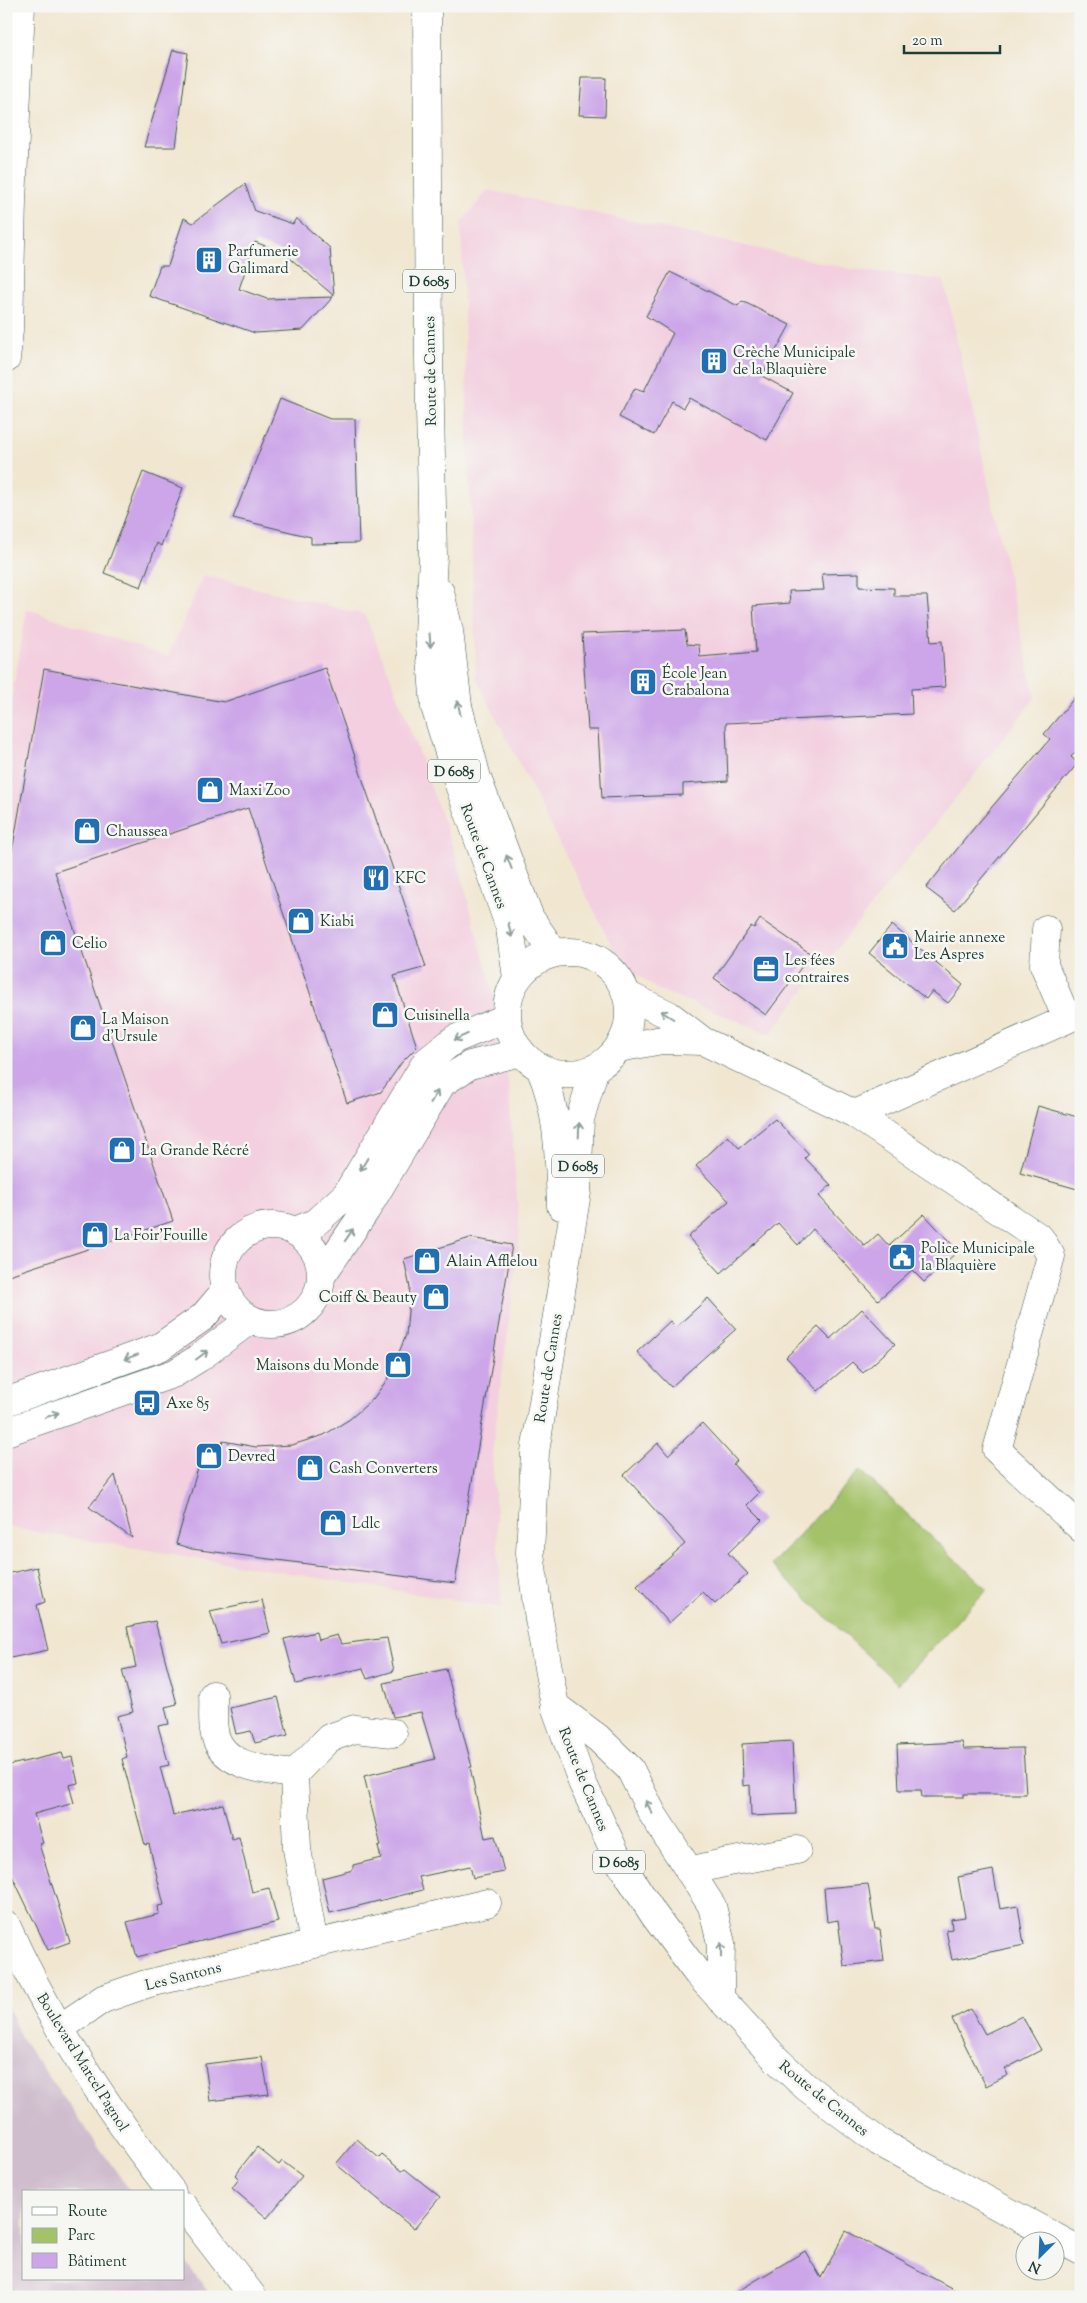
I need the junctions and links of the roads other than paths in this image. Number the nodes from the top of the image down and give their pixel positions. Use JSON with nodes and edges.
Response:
{"nodes":[{"id":1,"x":21,"y":6,"type":"edge"},
{"id":2,"x":427,"y":6,"type":"edge"},
{"id":3,"x":6,"y":359,"type":"edge"},
{"id":4,"x":433,"y":557,"type":"junction"},
{"id":5,"x":1046,"y":929,"type":"dead end"},
{"id":6,"x":554,"y":953,"type":"junction"},
{"id":7,"x":517,"y":978,"type":"junction"},
{"id":8,"x":627,"y":995,"type":"junction"},
{"id":9,"x":1074,"y":1016,"type":"edge"},
{"id":10,"x":506,"y":1018,"type":"junction"},
{"id":11,"x":702,"y":1041,"type":"junction"},
{"id":12,"x":619,"y":1048,"type":"junction"},
{"id":13,"x":530,"y":1060,"type":"junction"},
{"id":14,"x":595,"y":1068,"type":"junction"},
{"id":15,"x":855,"y":1114,"type":"junction"},
{"id":16,"x":295,"y":1231,"type":"junction"},
{"id":17,"x":564,"y":1265,"type":"junction"},
{"id":18,"x":322,"y":1276,"type":"junction"},
{"id":19,"x":226,"y":1290,"type":"junction"},
{"id":20,"x":251,"y":1318,"type":"junction"},
{"id":21,"x":6,"y":1402,"type":"edge"},
{"id":22,"x":6,"y":1432,"type":"edge"},
{"id":23,"x":1081,"y":1528,"type":"edge"},
{"id":24,"x":213,"y":1695,"type":"dead end"},
{"id":25,"x":555,"y":1706,"type":"junction"},
{"id":26,"x":394,"y":1732,"type":"dead end"},
{"id":27,"x":294,"y":1774,"type":"junction"},
{"id":28,"x":796,"y":1850,"type":"dead end"},
{"id":29,"x":689,"y":1871,"type":"junction"},
{"id":30,"x":487,"y":1902,"type":"dead end"},
{"id":31,"x":6,"y":1925,"type":"edge"},
{"id":32,"x":314,"y":1944,"type":"junction"},
{"id":33,"x":720,"y":1999,"type":"junction"},
{"id":34,"x":60,"y":2028,"type":"junction"},
{"id":35,"x":170,"y":2190,"type":"edge"},
{"id":36,"x":185,"y":2209,"type":"edge"},
{"id":37,"x":1081,"y":2251,"type":"edge"},
{"id":38,"x":253,"y":2297,"type":"edge"}],
"edges":[{"from":1,"to":3,"type":"street"},
{"from":2,"to":4,"type":"street","name":"Route de Cannes","number":"D 6085"},
{"from":6,"to":4,"type":"street","name":"Route de Cannes","number":"D 6085","one_way":true},
{"from":4,"to":7,"type":"street","name":"Route de Cannes","number":"D 6085","one_way":true},
{"from":5,"to":9,"type":"street"},
{"from":6,"to":7,"type":"street"},
{"from":6,"to":8,"type":"street"},
{"from":7,"to":10,"type":"street"},
{"from":11,"to":8,"type":"street","one_way":true},
{"from":8,"to":12,"type":"street"},
{"from":9,"to":15,"type":"street"},
{"from":10,"to":13,"type":"street"},
{"from":10,"to":16,"type":"street","one_way":true},
{"from":11,"to":12,"type":"street"},
{"from":11,"to":15,"type":"street"},
{"from":12,"to":14,"type":"street"},
{"from":13,"to":14,"type":"street"},
{"from":13,"to":17,"type":"street","name":"Route de Cannes","number":"D 6085"},
{"from":18,"to":13,"type":"street","one_way":true},
{"from":17,"to":14,"type":"street","name":"Route de Cannes","number":"D 6085","one_way":true},
{"from":15,"to":23,"type":"street"},
{"from":16,"to":18,"type":"street"},
{"from":16,"to":19,"type":"street"},
{"from":17,"to":25,"type":"street","name":"Route de Cannes","number":"D 6085"},
{"from":18,"to":20,"type":"street"},
{"from":19,"to":20,"type":"street"},
{"from":19,"to":21,"type":"street","one_way":true},
{"from":22,"to":20,"type":"street","one_way":true},
{"from":24,"to":27,"type":"street"},
{"from":29,"to":25,"type":"street","one_way":true},
{"from":25,"to":33,"type":"street","name":"Route de Cannes","number":"D 6085"},
{"from":26,"to":27,"type":"street"},
{"from":27,"to":32,"type":"street"},
{"from":28,"to":29,"type":"street"},
{"from":33,"to":29,"type":"street","one_way":true},
{"from":30,"to":32,"type":"street","name":"Les Santons"},
{"from":31,"to":34,"type":"street","name":"Boulevard Marcel Pagnol"},
{"from":32,"to":34,"type":"street","name":"Les Santons"},
{"from":33,"to":37,"type":"street","name":"Route de Cannes","number":"D 6085"},
{"from":34,"to":35,"type":"street","name":"Boulevard Marcel Pagnol"},
{"from":36,"to":38,"type":"street"}]}
